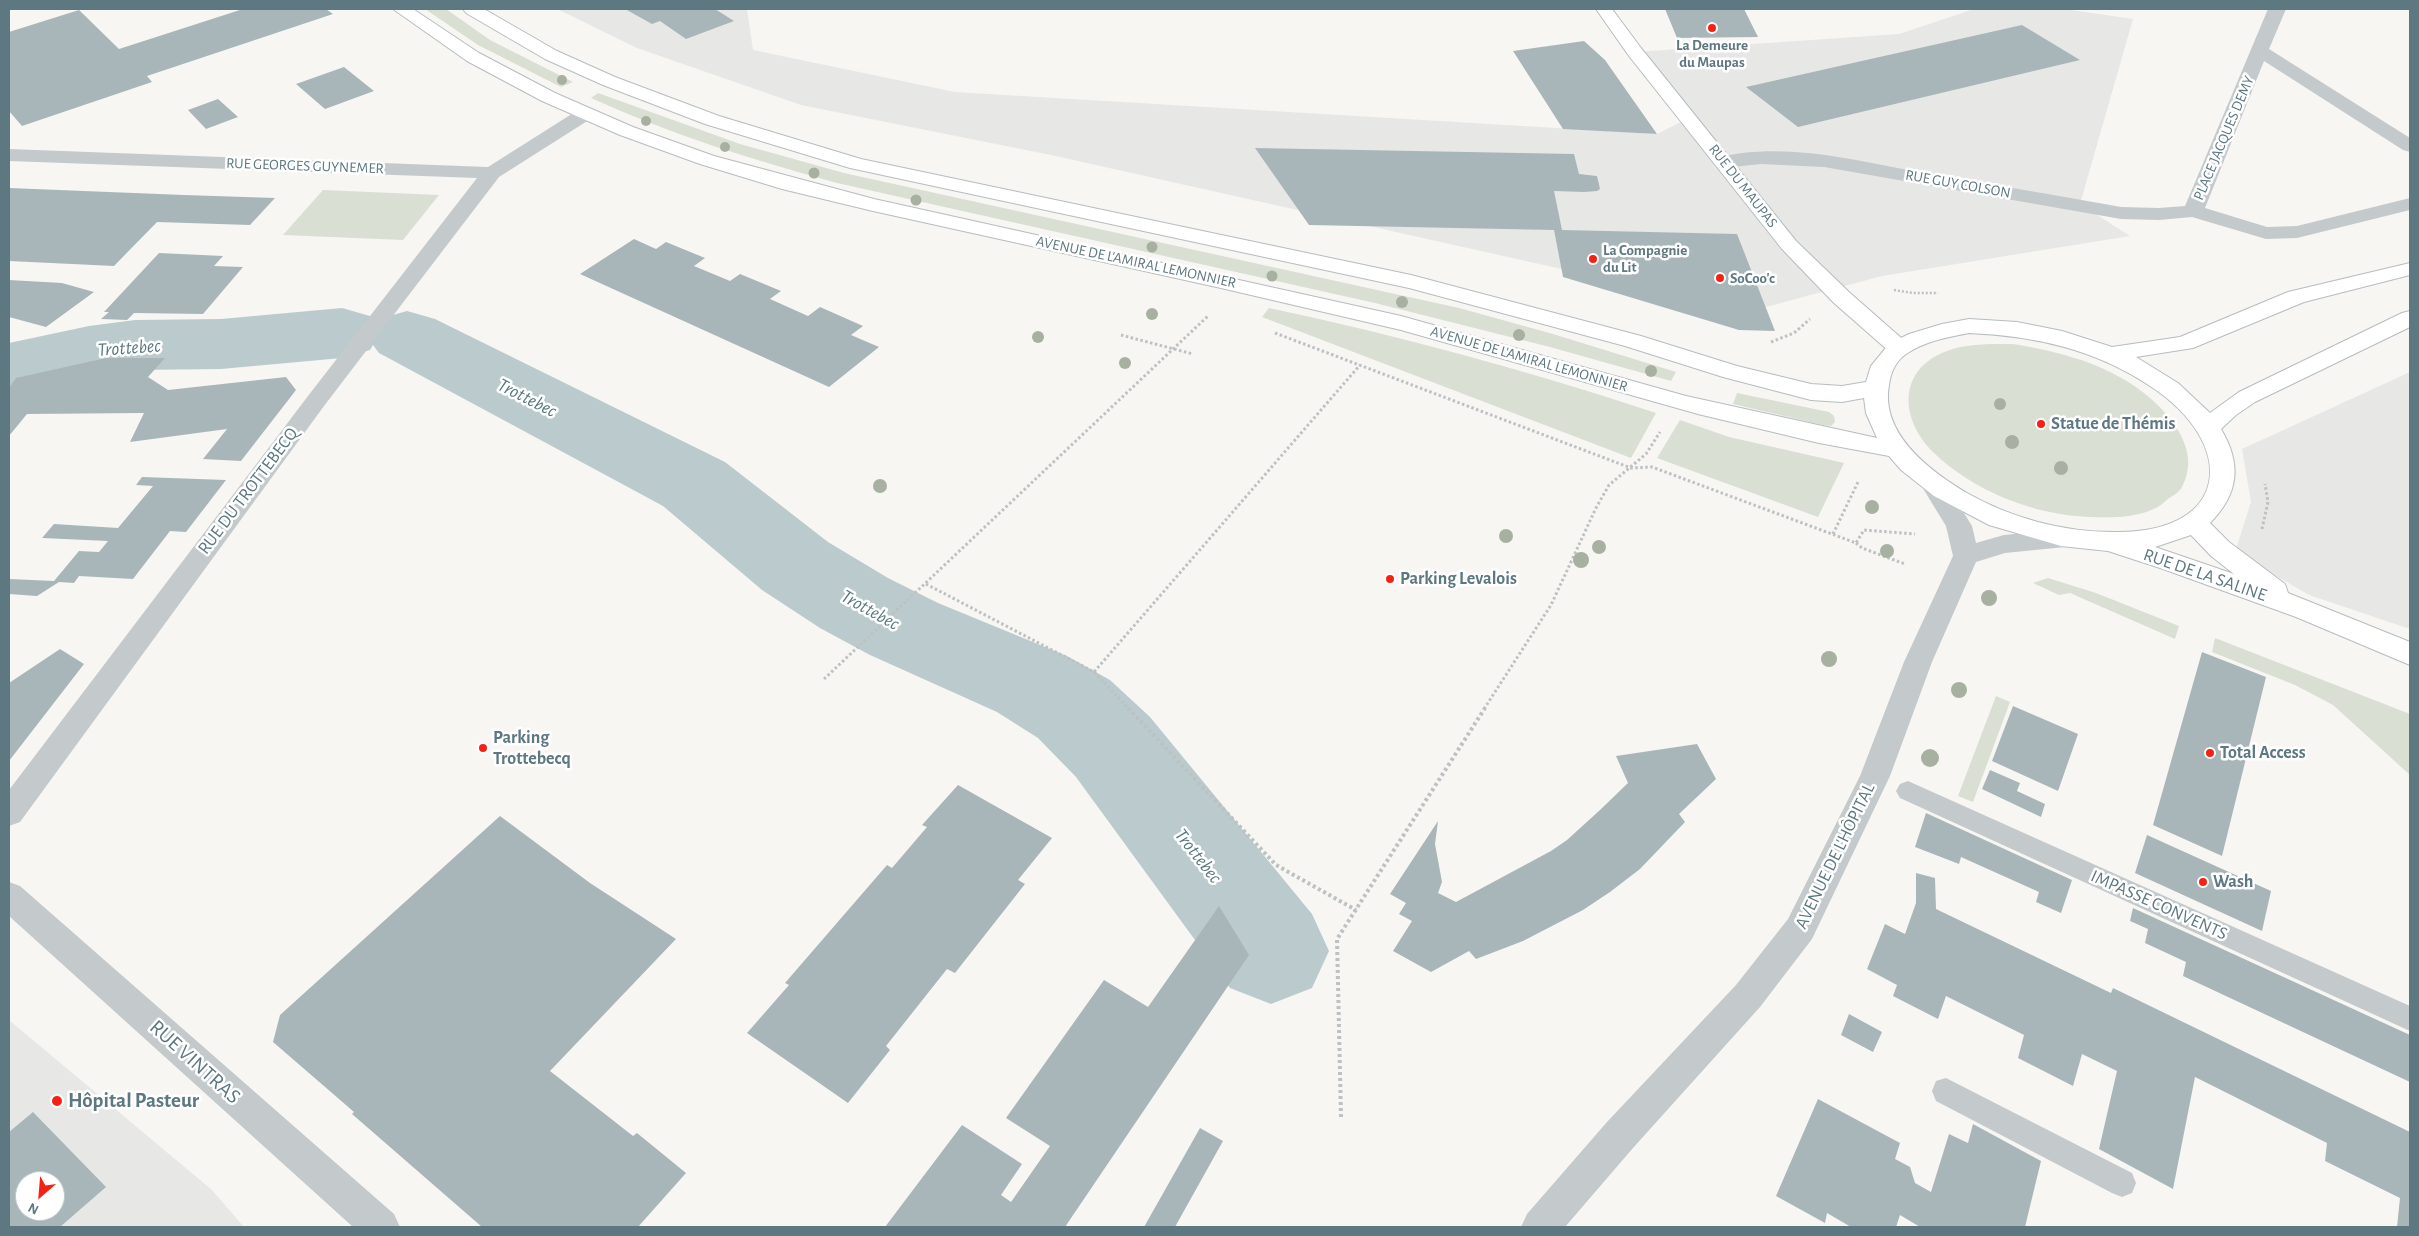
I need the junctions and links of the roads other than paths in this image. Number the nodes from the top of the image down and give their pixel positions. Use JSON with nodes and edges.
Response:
{"nodes":[{"id":1,"x":402,"y":9,"type":"edge"},
{"id":2,"x":472,"y":9,"type":"edge"},
{"id":3,"x":1604,"y":9,"type":"edge"},
{"id":4,"x":2277,"y":9,"type":"edge"},
{"id":5,"x":2260,"y":51,"type":"junction"},
{"id":6,"x":585,"y":114,"type":"junction"},
{"id":7,"x":2410,"y":146,"type":"edge"},
{"id":8,"x":9,"y":156,"type":"edge"},
{"id":9,"x":1723,"y":162,"type":"junction"},
{"id":10,"x":492,"y":173,"type":"junction"},
{"id":11,"x":2410,"y":204,"type":"edge"},
{"id":12,"x":2193,"y":211,"type":"junction"},
{"id":13,"x":2410,"y":269,"type":"edge"},
{"id":14,"x":2410,"y":318,"type":"edge"},
{"id":15,"x":1899,"y":348,"type":"junction"},
{"id":16,"x":2110,"y":354,"type":"junction"},
{"id":17,"x":1874,"y":388,"type":"junction"},
{"id":18,"x":2208,"y":428,"type":"junction"},
{"id":19,"x":1897,"y":449,"type":"junction"},
{"id":20,"x":1932,"y":482,"type":"junction"},
{"id":21,"x":2195,"y":523,"type":"junction"},
{"id":22,"x":2065,"y":538,"type":"junction"},
{"id":23,"x":2104,"y":542,"type":"junction"},
{"id":24,"x":1966,"y":556,"type":"junction"},
{"id":25,"x":2306,"y":610,"type":"junction"},
{"id":26,"x":2410,"y":654,"type":"edge"},
{"id":27,"x":1908,"y":791,"type":"dead end"},
{"id":28,"x":9,"y":813,"type":"edge"},
{"id":29,"x":9,"y":896,"type":"edge"},
{"id":30,"x":2410,"y":1019,"type":"edge"},
{"id":31,"x":1946,"y":1091,"type":"dead end"},
{"id":32,"x":2122,"y":1183,"type":"dead end"},
{"id":33,"x":381,"y":1227,"type":"edge"},
{"id":34,"x":1540,"y":1227,"type":"edge"}],
"edges":[{"from":1,"to":6,"type":"main road","name":"AVENUE DE L'AMIRAL LEMONNIER"},
{"from":2,"to":17,"type":"main road"},
{"from":3,"to":9,"type":"main road","name":"RUE DU MAUPAS"},
{"from":4,"to":5,"type":"street","name":"PLACE JACQUES DEMY"},
{"from":5,"to":7,"type":"street","name":"PLACE JACQUES DEMY"},
{"from":5,"to":12,"type":"street","name":"PLACE JACQUES DEMY"},
{"from":6,"to":10,"type":"street"},
{"from":6,"to":19,"type":"main road","name":"AVENUE DE L'AMIRAL LEMONNIER"},
{"from":8,"to":10,"type":"street","name":"RUE GEORGES GUYNEMER"},
{"from":9,"to":12,"type":"street","name":"RUE GUY COLSON"},
{"from":9,"to":15,"type":"main road","name":"RUE DU MAUPAS"},
{"from":10,"to":28,"type":"street","name":"RUE DU TROTTEBECQ"},
{"from":11,"to":12,"type":"street","name":"PLACE JACQUES DEMY"},
{"from":13,"to":16,"type":"main road"},
{"from":14,"to":18,"type":"main road"},
{"from":15,"to":16,"type":"main road"},
{"from":15,"to":17,"type":"main road"},
{"from":16,"to":18,"type":"main road"},
{"from":17,"to":19,"type":"main road"},
{"from":18,"to":21,"type":"main road"},
{"from":19,"to":20,"type":"main road"},
{"from":20,"to":22,"type":"main road"},
{"from":20,"to":24,"type":"street"},
{"from":21,"to":23,"type":"main road"},
{"from":21,"to":25,"type":"main road","name":"RUE DE LA SALINE"},
{"from":22,"to":23,"type":"main road"},
{"from":22,"to":24,"type":"street"},
{"from":23,"to":25,"type":"main road","name":"RUE DE LA SALINE"},
{"from":24,"to":34,"type":"street","name":"AVENUE DE L'HÔPITAL"},
{"from":25,"to":26,"type":"main road","name":"RUE DE LA SALINE"},
{"from":27,"to":30,"type":"lane","name":"IMPASSE CONVENTS"},
{"from":29,"to":33,"type":"street","name":"RUE VINTRAS"},
{"from":31,"to":32,"type":"lane"}]}
